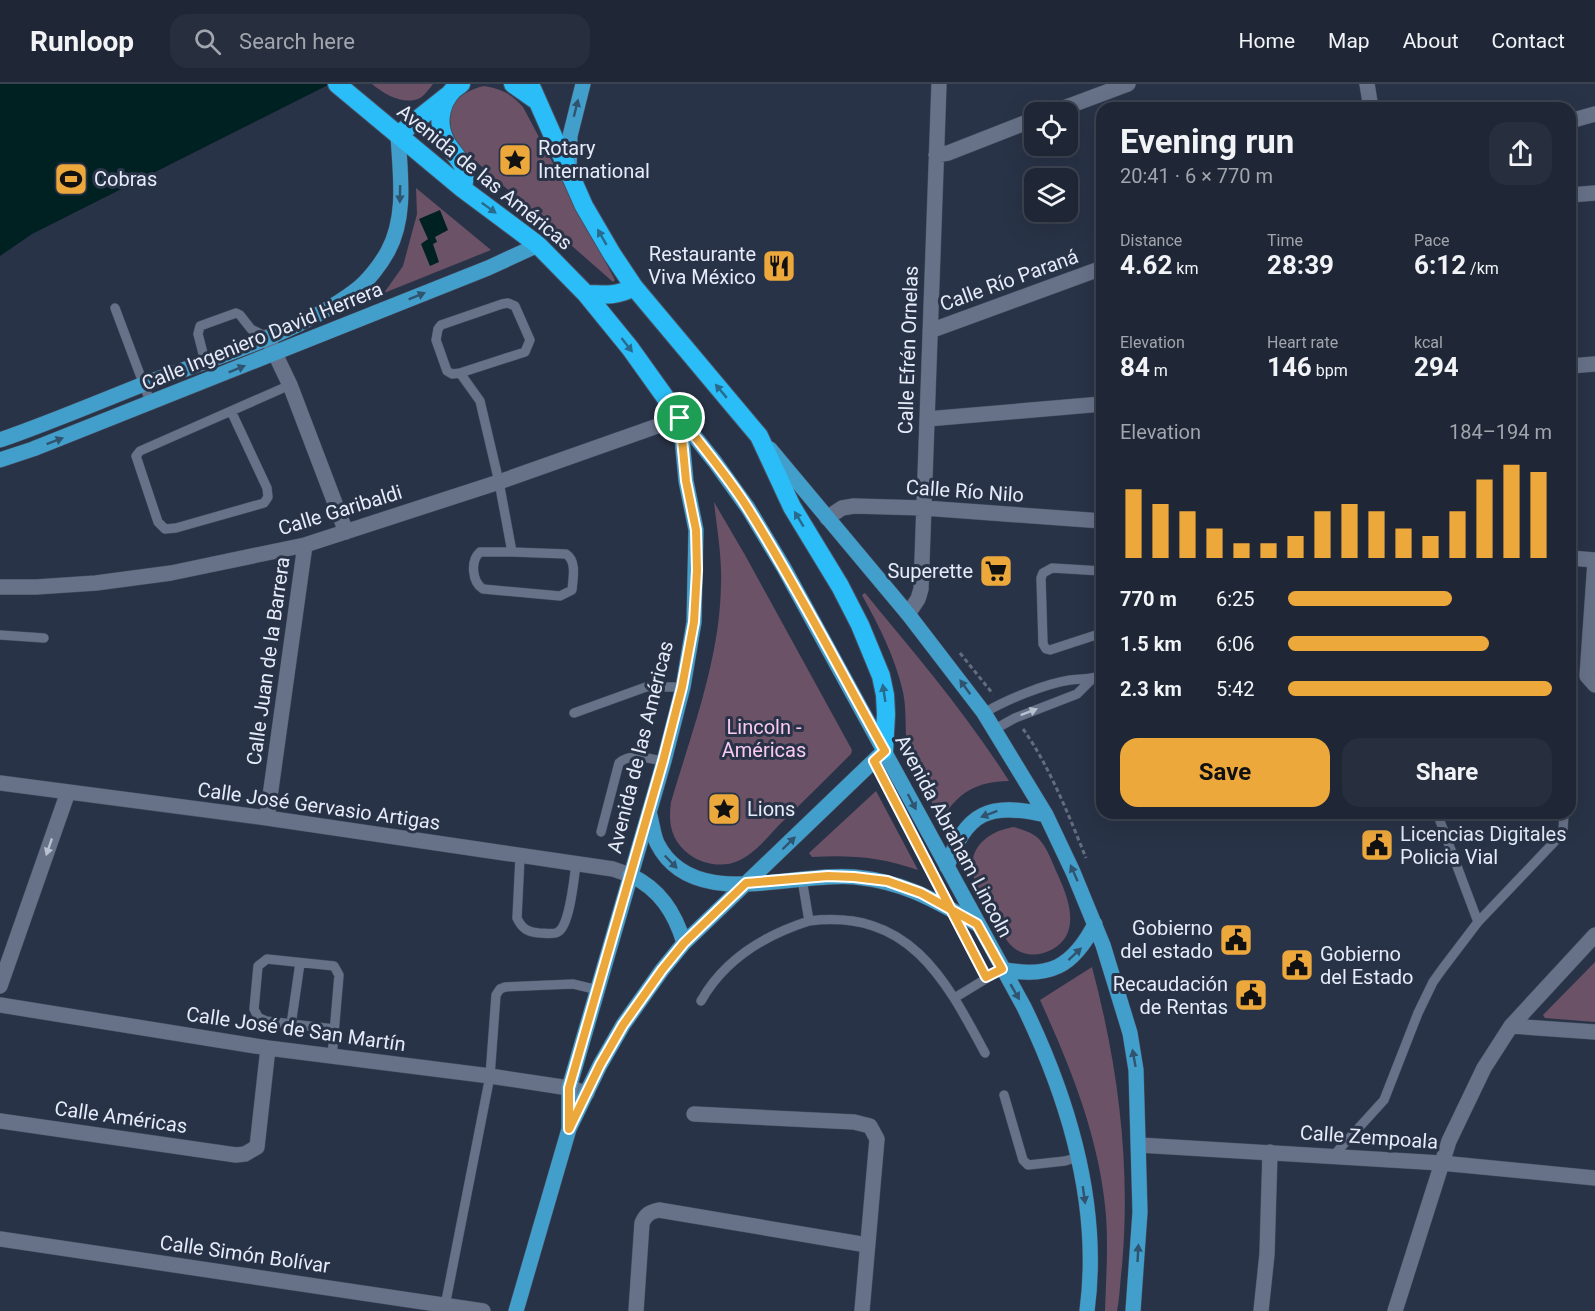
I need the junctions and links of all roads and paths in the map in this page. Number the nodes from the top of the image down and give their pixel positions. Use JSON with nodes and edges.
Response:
{"nodes":[{"id":1,"x":337,"y":84,"type":"edge"},
{"id":2,"x":461,"y":84,"type":"edge"},
{"id":3,"x":513,"y":84,"type":"edge"},
{"id":4,"x":583,"y":84,"type":"edge"},
{"id":5,"x":939,"y":84,"type":"edge"},
{"id":6,"x":1128,"y":84,"type":"edge"},
{"id":7,"x":1367,"y":84,"type":"edge"},
{"id":8,"x":534,"y":92,"type":"edge"},
{"id":9,"x":447,"y":96,"type":"junction"},
{"id":10,"x":1103,"y":101,"type":"edge"},
{"id":11,"x":1370,"y":102,"type":"edge"},
{"id":12,"x":1096,"y":103,"type":"edge"},
{"id":13,"x":1078,"y":106,"type":"edge"},
{"id":14,"x":1595,"y":114,"type":"edge"},
{"id":15,"x":1576,"y":119,"type":"edge"},
{"id":16,"x":1024,"y":123,"type":"edge"},
{"id":17,"x":398,"y":135,"type":"junction"},
{"id":18,"x":936,"y":155,"type":"junction"},
{"id":19,"x":569,"y":174,"type":"junction"},
{"id":20,"x":463,"y":189,"type":"junction"},
{"id":21,"x":1595,"y":193,"type":"edge"},
{"id":22,"x":1576,"y":195,"type":"edge"},
{"id":23,"x":538,"y":245,"type":"junction"},
{"id":24,"x":1096,"y":270,"type":"edge"},
{"id":25,"x":634,"y":287,"type":"junction"},
{"id":26,"x":586,"y":294,"type":"junction"},
{"id":27,"x":115,"y":308,"type":"dead end"},
{"id":28,"x":315,"y":315,"type":"junction"},
{"id":29,"x":930,"y":332,"type":"junction"},
{"id":30,"x":324,"y":334,"type":"junction"},
{"id":31,"x":267,"y":337,"type":"junction"},
{"id":32,"x":276,"y":353,"type":"junction"},
{"id":33,"x":206,"y":361,"type":"junction"},
{"id":34,"x":1595,"y":364,"type":"edge"},
{"id":35,"x":1576,"y":366,"type":"edge"},
{"id":36,"x":460,"y":373,"type":"junction"},
{"id":37,"x":144,"y":384,"type":"junction"},
{"id":38,"x":290,"y":385,"type":"junction"},
{"id":39,"x":151,"y":404,"type":"junction"},
{"id":40,"x":1096,"y":405,"type":"edge"},
{"id":41,"x":231,"y":411,"type":"junction"},
{"id":42,"x":680,"y":418,"type":"junction"},
{"id":43,"x":927,"y":419,"type":"junction"},
{"id":44,"x":759,"y":436,"type":"junction"},
{"id":45,"x":0,"y":440,"type":"edge"},
{"id":46,"x":0,"y":460,"type":"edge"},
{"id":47,"x":499,"y":482,"type":"junction"},
{"id":48,"x":924,"y":508,"type":"junction"},
{"id":49,"x":827,"y":518,"type":"junction"},
{"id":50,"x":1096,"y":521,"type":"edge"},
{"id":51,"x":346,"y":532,"type":"junction"},
{"id":52,"x":305,"y":545,"type":"junction"},
{"id":53,"x":512,"y":552,"type":"junction"},
{"id":54,"x":1576,"y":559,"type":"edge"},
{"id":55,"x":1595,"y":561,"type":"edge"},
{"id":56,"x":1096,"y":571,"type":"edge"},
{"id":57,"x":0,"y":587,"type":"edge"},
{"id":58,"x":908,"y":614,"type":"junction"},
{"id":59,"x":0,"y":635,"type":"edge"},
{"id":60,"x":1096,"y":635,"type":"edge"},
{"id":61,"x":45,"y":638,"type":"dead end"},
{"id":62,"x":959,"y":651,"type":"dead end"},
{"id":63,"x":1096,"y":678,"type":"edge"},
{"id":64,"x":1091,"y":680,"type":"junction"},
{"id":65,"x":1595,"y":685,"type":"edge"},
{"id":66,"x":682,"y":687,"type":"junction"},
{"id":67,"x":1000,"y":703,"type":"junction"},
{"id":68,"x":984,"y":713,"type":"junction"},
{"id":69,"x":574,"y":714,"type":"dead end"},
{"id":70,"x":1015,"y":718,"type":"junction"},
{"id":71,"x":995,"y":729,"type":"junction"},
{"id":72,"x":885,"y":751,"type":"junction"},
{"id":73,"x":663,"y":761,"type":"junction"},
{"id":74,"x":0,"y":783,"type":"edge"},
{"id":75,"x":68,"y":792,"type":"junction"},
{"id":76,"x":649,"y":809,"type":"junction"},
{"id":77,"x":1046,"y":815,"type":"junction"},
{"id":78,"x":267,"y":818,"type":"junction"},
{"id":79,"x":1439,"y":819,"type":"edge"},
{"id":80,"x":1564,"y":819,"type":"edge"},
{"id":81,"x":601,"y":832,"type":"dead end"},
{"id":82,"x":520,"y":857,"type":"junction"},
{"id":83,"x":576,"y":864,"type":"junction"},
{"id":84,"x":947,"y":867,"type":"junction"},
{"id":85,"x":1090,"y":868,"type":"dead end"},
{"id":86,"x":630,"y":875,"type":"junction"},
{"id":87,"x":802,"y":879,"type":"junction"},
{"id":88,"x":746,"y":883,"type":"junction"},
{"id":89,"x":952,"y":910,"type":"junction"},
{"id":90,"x":809,"y":921,"type":"junction"},
{"id":91,"x":1478,"y":922,"type":"junction"},
{"id":92,"x":977,"y":924,"type":"junction"},
{"id":93,"x":1095,"y":924,"type":"junction"},
{"id":94,"x":1595,"y":935,"type":"edge"},
{"id":95,"x":684,"y":943,"type":"junction"},
{"id":96,"x":300,"y":963,"type":"junction"},
{"id":97,"x":1002,"y":969,"type":"junction"},
{"id":98,"x":986,"y":977,"type":"junction"},
{"id":99,"x":0,"y":986,"type":"edge"},
{"id":100,"x":598,"y":990,"type":"junction"},
{"id":101,"x":956,"y":997,"type":"junction"},
{"id":102,"x":700,"y":1001,"type":"dead end"},
{"id":103,"x":0,"y":1005,"type":"edge"},
{"id":104,"x":291,"y":1025,"type":"junction"},
{"id":105,"x":1511,"y":1026,"type":"junction"},
{"id":106,"x":334,"y":1029,"type":"junction"},
{"id":107,"x":1595,"y":1032,"type":"edge"},
{"id":108,"x":268,"y":1048,"type":"junction"},
{"id":109,"x":986,"y":1053,"type":"dead end"},
{"id":110,"x":332,"y":1057,"type":"junction"},
{"id":111,"x":490,"y":1076,"type":"junction"},
{"id":112,"x":569,"y":1088,"type":"junction"},
{"id":113,"x":587,"y":1093,"type":"junction"},
{"id":114,"x":1004,"y":1095,"type":"dead end"},
{"id":115,"x":694,"y":1114,"type":"dead end"},
{"id":116,"x":0,"y":1121,"type":"edge"},
{"id":117,"x":569,"y":1129,"type":"junction"},
{"id":118,"x":1139,"y":1145,"type":"junction"},
{"id":119,"x":1270,"y":1152,"type":"junction"},
{"id":120,"x":1333,"y":1156,"type":"junction"},
{"id":121,"x":1079,"y":1157,"type":"junction"},
{"id":122,"x":1441,"y":1163,"type":"junction"},
{"id":123,"x":1595,"y":1178,"type":"edge"},
{"id":124,"x":0,"y":1239,"type":"edge"},
{"id":125,"x":867,"y":1245,"type":"junction"},
{"id":126,"x":445,"y":1306,"type":"junction"},
{"id":127,"x":483,"y":1311,"type":"edge"},
{"id":128,"x":516,"y":1311,"type":"edge"},
{"id":129,"x":636,"y":1311,"type":"edge"},
{"id":130,"x":862,"y":1311,"type":"edge"},
{"id":131,"x":1087,"y":1311,"type":"edge"},
{"id":132,"x":1133,"y":1311,"type":"edge"},
{"id":133,"x":1261,"y":1311,"type":"edge"},
{"id":134,"x":1395,"y":1311,"type":"edge"}],
"edges":[{"from":1,"to":17,"type":"highway","name":"Avenida de las Américas"},
{"from":2,"to":9,"type":"highway"},
{"from":3,"to":8,"type":"highway"},
{"from":19,"to":4,"type":"main road","one_way":true},
{"from":5,"to":18,"type":"street","name":"Calle Efrén Ornelas"},
{"from":6,"to":10,"type":"street"},
{"from":7,"to":11,"type":"street"},
{"from":8,"to":19,"type":"highway","name":"Avenida de las Américas"},
{"from":9,"to":17,"type":"highway"},
{"from":9,"to":20,"type":"highway"},
{"from":12,"to":13,"type":"street"},
{"from":14,"to":15,"type":"street"},
{"from":16,"to":18,"type":"street"},
{"from":17,"to":20,"type":"highway","name":"Avenida de las Américas"},
{"from":17,"to":28,"type":"main road","name":"Calle Ingeniero David Herrera","one_way":true},
{"from":18,"to":29,"type":"street","name":"Calle Efrén Ornelas"},
{"from":25,"to":19,"type":"highway","name":"Avenida de las Américas","one_way":true},
{"from":20,"to":23,"type":"highway","name":"Avenida de las Américas","one_way":true},
{"from":21,"to":22,"type":"street"},
{"from":23,"to":26,"type":"highway","name":"Avenida de las Américas"},
{"from":30,"to":23,"type":"main road","name":"Calle Ingeniero David Herrera","one_way":true},
{"from":24,"to":29,"type":"street","name":"Calle Río Paraná"},
{"from":25,"to":26,"type":"highway"},
{"from":44,"to":25,"type":"highway","name":"Avenida de las Américas","one_way":true},
{"from":26,"to":42,"type":"highway","name":"Avenida de las Américas","one_way":true},
{"from":27,"to":37,"type":"lane"},
{"from":28,"to":30,"type":"main road"},
{"from":28,"to":31,"type":"main road","name":"Calle Ingeniero David Herrera"},
{"from":29,"to":43,"type":"street","name":"Calle Efrén Ornelas"},
{"from":30,"to":32,"type":"main road","name":"Calle Ingeniero David Herrera"},
{"from":31,"to":32,"type":"street"},
{"from":31,"to":33,"type":"main road","name":"Calle Ingeniero David Herrera"},
{"from":31,"to":33,"type":"lane"},
{"from":32,"to":38,"type":"street"},
{"from":39,"to":32,"type":"main road","name":"Calle Ingeniero David Herrera","one_way":true},
{"from":33,"to":37,"type":"main road","name":"Calle Ingeniero David Herrera"},
{"from":34,"to":35,"type":"street"},
{"from":36,"to":36,"type":"lane"},
{"from":36,"to":47,"type":"lane"},
{"from":37,"to":39,"type":"lane"},
{"from":37,"to":45,"type":"main road","name":"Calle Ingeniero David Herrera"},
{"from":38,"to":41,"type":"lane"},
{"from":38,"to":51,"type":"street"},
{"from":46,"to":39,"type":"main road","name":"Calle Ingeniero David Herrera","one_way":true},
{"from":40,"to":43,"type":"street"},
{"from":41,"to":41,"type":"lane"},
{"from":42,"to":47,"type":"street","name":"Calle Garibaldi"},
{"from":42,"to":66,"type":"main road","name":"Avenida de las Américas"},
{"from":42,"to":72,"type":"main road","name":"Avenida Abraham Lincoln"},
{"from":43,"to":48,"type":"street","name":"Calle Efrén Ornelas"},
{"from":44,"to":49,"type":"main road"},
{"from":72,"to":44,"type":"highway","name":"Avenida de las Américas","one_way":true},
{"from":47,"to":51,"type":"street","name":"Calle Garibaldi"},
{"from":47,"to":53,"type":"lane"},
{"from":48,"to":49,"type":"street","name":"Calle Río Nilo"},
{"from":48,"to":50,"type":"street","name":"Calle Río Nilo"},
{"from":48,"to":58,"type":"street","name":"Calle Efrén Ornelas"},
{"from":49,"to":58,"type":"main road"},
{"from":51,"to":52,"type":"street","name":"Calle Garibaldi"},
{"from":52,"to":57,"type":"street","name":"Calle Garibaldi"},
{"from":52,"to":78,"type":"street","name":"Calle Juan de la Barrera"},
{"from":53,"to":53,"type":"lane"},
{"from":54,"to":55,"type":"street"},
{"from":55,"to":65,"type":"street"},
{"from":56,"to":60,"type":"lane"},
{"from":68,"to":58,"type":"main road","one_way":true},
{"from":59,"to":61,"type":"lane"},
{"from":62,"to":67,"type":"path"},
{"from":63,"to":64,"type":"lane"},
{"from":64,"to":67,"type":"lane"},
{"from":70,"to":64,"type":"lane","one_way":true},
{"from":66,"to":69,"type":"lane"},
{"from":66,"to":73,"type":"main road","name":"Avenida de las Américas"},
{"from":67,"to":68,"type":"lane"},
{"from":68,"to":71,"type":"main road"},
{"from":70,"to":71,"type":"lane"},
{"from":70,"to":85,"type":"path"},
{"from":71,"to":77,"type":"main road"},
{"from":72,"to":84,"type":"main road","name":"Avenida Abraham Lincoln","one_way":true},
{"from":88,"to":72,"type":"main road","name":"Avenida de las Américas","one_way":true},
{"from":73,"to":76,"type":"main road","name":"Avenida de las Américas"},
{"from":73,"to":81,"type":"lane"},
{"from":74,"to":75,"type":"street","name":"Calle José Gervasio Artigas"},
{"from":75,"to":78,"type":"street","name":"Calle José Gervasio Artigas"},
{"from":75,"to":99,"type":"street","one_way":true},
{"from":76,"to":86,"type":"main road","name":"Avenida de las Américas"},
{"from":76,"to":88,"type":"main road","one_way":true},
{"from":77,"to":84,"type":"main road","one_way":true},
{"from":93,"to":77,"type":"main road","one_way":true},
{"from":78,"to":82,"type":"street","name":"Calle José Gervasio Artigas"},
{"from":79,"to":91,"type":"lane"},
{"from":80,"to":91,"type":"lane"},
{"from":82,"to":83,"type":"street","name":"Calle José Gervasio Artigas"},
{"from":82,"to":83,"type":"lane"},
{"from":83,"to":86,"type":"street","name":"Calle José Gervasio Artigas"},
{"from":84,"to":92,"type":"main road","name":"Avenida Abraham Lincoln"},
{"from":86,"to":95,"type":"main road"},
{"from":86,"to":100,"type":"main road","name":"Avenida de las Américas"},
{"from":87,"to":88,"type":"main road"},
{"from":87,"to":89,"type":"main road"},
{"from":87,"to":90,"type":"lane"},
{"from":88,"to":95,"type":"main road","name":"Avenida de las Américas"},
{"from":89,"to":92,"type":"main road"},
{"from":89,"to":98,"type":"path"},
{"from":90,"to":101,"type":"lane"},
{"from":90,"to":102,"type":"lane"},
{"from":91,"to":120,"type":"lane"},
{"from":92,"to":97,"type":"main road","name":"Avenida Abraham Lincoln"},
{"from":97,"to":93,"type":"main road","one_way":true},
{"from":118,"to":93,"type":"main road","one_way":true},
{"from":94,"to":105,"type":"street"},
{"from":95,"to":113,"type":"main road","name":"Avenida de las Américas"},
{"from":96,"to":104,"type":"lane"},
{"from":96,"to":104,"type":"lane"},
{"from":96,"to":106,"type":"lane"},
{"from":97,"to":98,"type":"lane"},
{"from":97,"to":121,"type":"main road","name":"Avenida Abraham Lincoln","one_way":true},
{"from":98,"to":101,"type":"lane"},
{"from":100,"to":111,"type":"lane"},
{"from":100,"to":112,"type":"main road","name":"Avenida de las Américas"},
{"from":101,"to":109,"type":"lane"},
{"from":103,"to":108,"type":"street","name":"Calle José de San Martín"},
{"from":104,"to":106,"type":"lane"},
{"from":105,"to":107,"type":"street"},
{"from":105,"to":122,"type":"street"},
{"from":106,"to":110,"type":"lane"},
{"from":108,"to":110,"type":"street","name":"Calle José de San Martín"},
{"from":108,"to":116,"type":"street","name":"Calle Américas"},
{"from":110,"to":111,"type":"street","name":"Calle José de San Martín"},
{"from":111,"to":112,"type":"street","name":"Calle José de San Martín"},
{"from":111,"to":126,"type":"lane"},
{"from":112,"to":113,"type":"street","name":"Calle José de San Martín"},
{"from":112,"to":117,"type":"main road","name":"Avenida de las Américas"},
{"from":113,"to":117,"type":"main road","name":"Avenida de las Américas"},
{"from":114,"to":121,"type":"lane"},
{"from":115,"to":125,"type":"street"},
{"from":117,"to":128,"type":"main road","name":"Avenida de las Américas"},
{"from":118,"to":119,"type":"street","name":"Calle Zempoala"},
{"from":132,"to":118,"type":"main road","one_way":true},
{"from":119,"to":120,"type":"street","name":"Calle Zempoala"},
{"from":119,"to":133,"type":"street"},
{"from":120,"to":122,"type":"street","name":"Calle Zempoala"},
{"from":121,"to":131,"type":"main road","name":"Avenida Abraham Lincoln","one_way":true},
{"from":122,"to":123,"type":"street","name":"Calle Zempoala"},
{"from":122,"to":134,"type":"street"},
{"from":124,"to":126,"type":"street","name":"Calle Simón Bolívar"},
{"from":125,"to":129,"type":"street"},
{"from":125,"to":130,"type":"street"},
{"from":126,"to":127,"type":"street","name":"Calle Simón Bolívar"}]}
